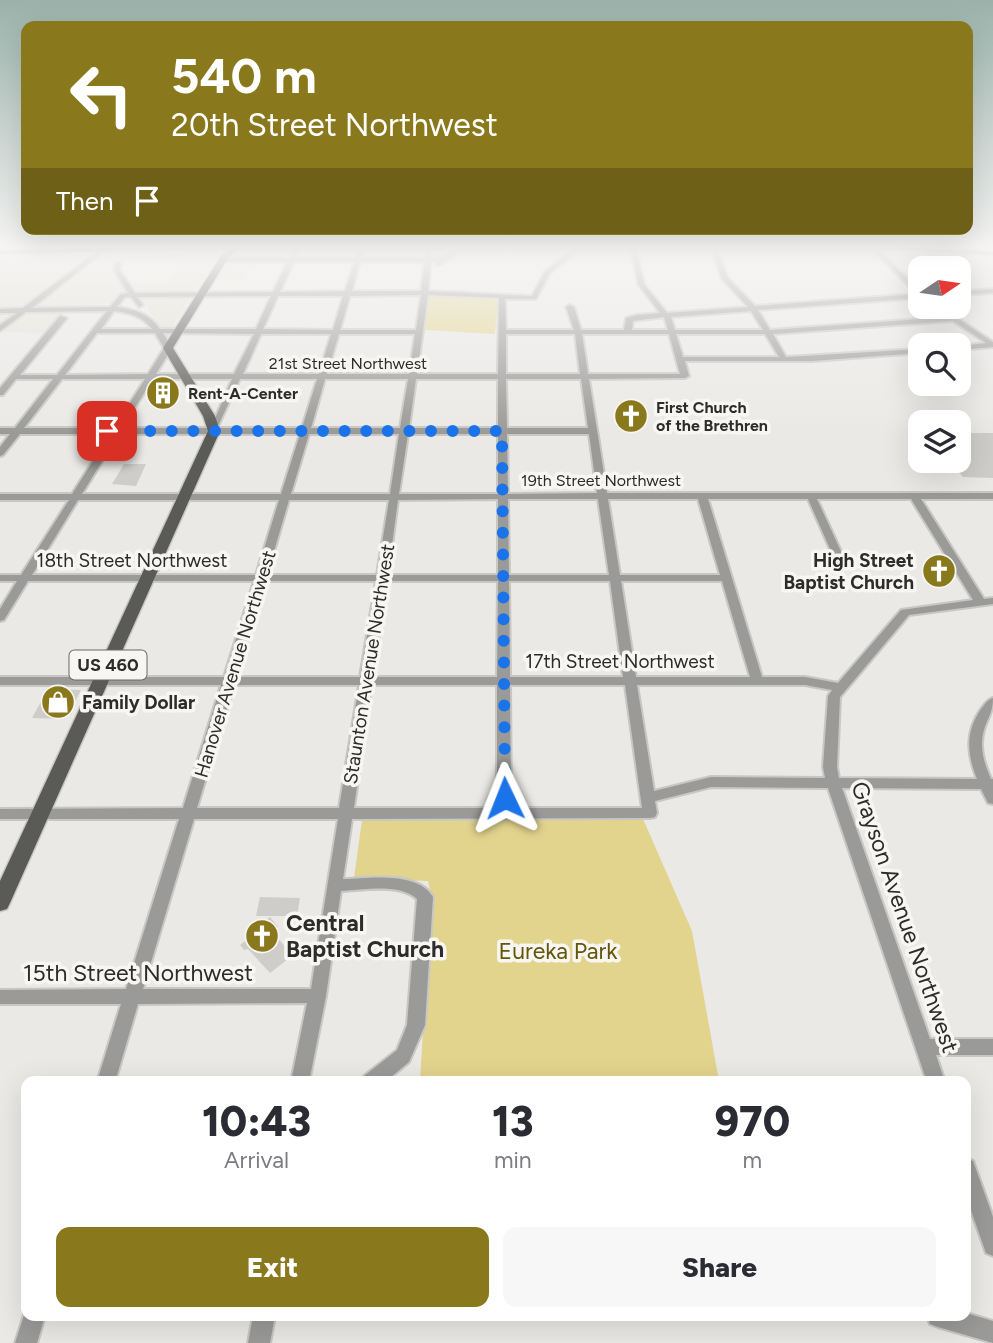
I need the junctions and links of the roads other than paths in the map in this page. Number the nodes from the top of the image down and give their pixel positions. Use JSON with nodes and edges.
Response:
{"nodes":[{"id":1,"x":752,"y":308,"type":"edge"},
{"id":2,"x":27,"y":309,"type":"edge"},
{"id":3,"x":112,"y":309,"type":"junction"},
{"id":4,"x":191,"y":309,"type":"edge"},
{"id":5,"x":270,"y":309,"type":"edge"},
{"id":6,"x":344,"y":309,"type":"edge"},
{"id":7,"x":423,"y":309,"type":"edge"},
{"id":8,"x":502,"y":309,"type":"edge"},
{"id":9,"x":571,"y":309,"type":"edge"},
{"id":10,"x":662,"y":309,"type":"edge"},
{"id":11,"x":742,"y":309,"type":"edge"},
{"id":12,"x":0,"y":311,"type":"edge"},
{"id":13,"x":24,"y":311,"type":"junction"},
{"id":14,"x":666,"y":314,"type":"junction"},
{"id":15,"x":62,"y":318,"type":"dead end"},
{"id":16,"x":954,"y":319,"type":"joint"},
{"id":17,"x":0,"y":329,"type":"edge"},
{"id":18,"x":94,"y":331,"type":"junction"},
{"id":19,"x":156,"y":331,"type":"junction"},
{"id":20,"x":177,"y":331,"type":"junction"},
{"id":21,"x":259,"y":332,"type":"junction"},
{"id":22,"x":336,"y":332,"type":"junction"},
{"id":23,"x":419,"y":332,"type":"junction"},
{"id":24,"x":502,"y":332,"type":"junction"},
{"id":25,"x":578,"y":332,"type":"junction"},
{"id":26,"x":628,"y":332,"type":"junction"},
{"id":27,"x":672,"y":332,"type":"junction"},
{"id":28,"x":769,"y":332,"type":"junction"},
{"id":29,"x":993,"y":345,"type":"edge"},
{"id":30,"x":971,"y":347,"type":"edge"},
{"id":31,"x":168,"y":348,"type":"junction"},
{"id":32,"x":908,"y":352,"type":"edge"},
{"id":33,"x":682,"y":359,"type":"junction"},
{"id":34,"x":784,"y":359,"type":"junction"},
{"id":35,"x":14,"y":377,"type":"junction"},
{"id":36,"x":59,"y":377,"type":"junction"},
{"id":37,"x":148,"y":377,"type":"junction"},
{"id":38,"x":183,"y":377,"type":"junction"},
{"id":39,"x":239,"y":377,"type":"junction"},
{"id":40,"x":323,"y":377,"type":"junction"},
{"id":41,"x":412,"y":377,"type":"junction"},
{"id":42,"x":502,"y":377,"type":"junction"},
{"id":43,"x":584,"y":377,"type":"junction"},
{"id":44,"x":682,"y":377,"type":"joint"},
{"id":45,"x":0,"y":393,"type":"edge"},
{"id":46,"x":214,"y":429,"type":"junction"},
{"id":47,"x":0,"y":431,"type":"edge"},
{"id":48,"x":17,"y":431,"type":"junction"},
{"id":49,"x":115,"y":431,"type":"junction"},
{"id":50,"x":306,"y":431,"type":"junction"},
{"id":51,"x":404,"y":431,"type":"junction"},
{"id":52,"x":502,"y":431,"type":"junction"},
{"id":53,"x":593,"y":431,"type":"junction"},
{"id":54,"x":0,"y":453,"type":"edge"},
{"id":55,"x":702,"y":495,"type":"junction"},
{"id":56,"x":0,"y":496,"type":"edge"},
{"id":57,"x":75,"y":496,"type":"junction"},
{"id":58,"x":286,"y":496,"type":"junction"},
{"id":59,"x":602,"y":496,"type":"junction"},
{"id":60,"x":811,"y":496,"type":"junction"},
{"id":61,"x":914,"y":496,"type":"junction"},
{"id":62,"x":993,"y":496,"type":"edge"},
{"id":63,"x":184,"y":497,"type":"junction"},
{"id":64,"x":394,"y":497,"type":"junction"},
{"id":65,"x":502,"y":497,"type":"junction"},
{"id":66,"x":839,"y":558,"type":"dead end"},
{"id":67,"x":0,"y":578,"type":"edge"},
{"id":68,"x":25,"y":578,"type":"junction"},
{"id":69,"x":147,"y":578,"type":"junction"},
{"id":70,"x":261,"y":578,"type":"junction"},
{"id":71,"x":382,"y":578,"type":"junction"},
{"id":72,"x":503,"y":578,"type":"junction"},
{"id":73,"x":615,"y":578,"type":"junction"},
{"id":74,"x":726,"y":578,"type":"junction"},
{"id":75,"x":993,"y":601,"type":"edge"},
{"id":76,"x":979,"y":603,"type":"junction"},
{"id":77,"x":0,"y":618,"type":"edge"},
{"id":78,"x":101,"y":680,"type":"junction"},
{"id":79,"x":367,"y":680,"type":"junction"},
{"id":80,"x":757,"y":680,"type":"junction"},
{"id":81,"x":0,"y":681,"type":"edge"},
{"id":82,"x":229,"y":681,"type":"junction"},
{"id":83,"x":504,"y":681,"type":"junction"},
{"id":84,"x":631,"y":681,"type":"junction"},
{"id":85,"x":842,"y":688,"type":"junction"},
{"id":86,"x":993,"y":702,"type":"edge"},
{"id":87,"x":833,"y":782,"type":"junction"},
{"id":88,"x":990,"y":784,"type":"edge"},
{"id":89,"x":649,"y":797,"type":"junction"},
{"id":90,"x":993,"y":799,"type":"edge"},
{"id":91,"x":41,"y":813,"type":"junction"},
{"id":92,"x":650,"y":813,"type":"joint"},
{"id":93,"x":0,"y":814,"type":"edge"},
{"id":94,"x":346,"y":814,"type":"junction"},
{"id":95,"x":505,"y":814,"type":"junction"},
{"id":96,"x":188,"y":815,"type":"junction"},
{"id":97,"x":336,"y":884,"type":"junction"},
{"id":98,"x":0,"y":903,"type":"edge"},
{"id":99,"x":318,"y":996,"type":"junction"},
{"id":100,"x":0,"y":997,"type":"edge"},
{"id":101,"x":132,"y":998,"type":"junction"},
{"id":102,"x":924,"y":1047,"type":"junction"},
{"id":103,"x":993,"y":1047,"type":"edge"},
{"id":104,"x":108,"y":1076,"type":"edge"},
{"id":105,"x":301,"y":1076,"type":"edge"},
{"id":106,"x":378,"y":1076,"type":"edge"},
{"id":107,"x":934,"y":1076,"type":"edge"},
{"id":108,"x":971,"y":1182,"type":"edge"},
{"id":109,"x":993,"y":1246,"type":"edge"},
{"id":110,"x":33,"y":1321,"type":"edge"},
{"id":111,"x":263,"y":1321,"type":"edge"},
{"id":112,"x":955,"y":1321,"type":"edge"},
{"id":113,"x":993,"y":1332,"type":"edge"},
{"id":114,"x":26,"y":1343,"type":"edge"},
{"id":115,"x":259,"y":1343,"type":"edge"}],
"edges":[{"from":1,"to":28,"type":"street"},
{"from":2,"to":13,"type":"street"},
{"from":3,"to":13,"type":"street"},
{"from":3,"to":18,"type":"street"},
{"from":3,"to":19,"type":"street"},
{"from":4,"to":20,"type":"main road"},
{"from":5,"to":21,"type":"street"},
{"from":6,"to":22,"type":"street","name":"Hanover Avenue Northwest"},
{"from":7,"to":23,"type":"street","name":"Staunton Avenue Northwest"},
{"from":8,"to":24,"type":"street"},
{"from":9,"to":25,"type":"street"},
{"from":10,"to":14,"type":"street"},
{"from":11,"to":14,"type":"street"},
{"from":12,"to":13,"type":"street"},
{"from":13,"to":17,"type":"street"},
{"from":14,"to":26,"type":"street"},
{"from":14,"to":27,"type":"street"},
{"from":15,"to":35,"type":"street"},
{"from":16,"to":28,"type":"street"},
{"from":16,"to":29,"type":"street"},
{"from":18,"to":19,"type":"street"},
{"from":18,"to":36,"type":"street"},
{"from":19,"to":20,"type":"street"},
{"from":19,"to":31,"type":"street"},
{"from":20,"to":21,"type":"street"},
{"from":20,"to":31,"type":"main road"},
{"from":21,"to":22,"type":"street"},
{"from":21,"to":39,"type":"street"},
{"from":22,"to":23,"type":"street"},
{"from":22,"to":40,"type":"street","name":"Hanover Avenue Northwest"},
{"from":23,"to":41,"type":"street","name":"Staunton Avenue Northwest"},
{"from":24,"to":25,"type":"street"},
{"from":24,"to":42,"type":"street"},
{"from":25,"to":26,"type":"street"},
{"from":25,"to":43,"type":"street"},
{"from":26,"to":27,"type":"street"},
{"from":27,"to":28,"type":"street"},
{"from":27,"to":33,"type":"street"},
{"from":28,"to":34,"type":"street"},
{"from":29,"to":30,"type":"street"},
{"from":31,"to":37,"type":"street"},
{"from":31,"to":38,"type":"main road"},
{"from":32,"to":34,"type":"street"},
{"from":33,"to":34,"type":"street"},
{"from":33,"to":44,"type":"street"},
{"from":35,"to":36,"type":"street","name":"21st Street Northwest"},
{"from":35,"to":45,"type":"street"},
{"from":36,"to":37,"type":"street","name":"21st Street Northwest"},
{"from":36,"to":48,"type":"street"},
{"from":37,"to":38,"type":"street","name":"21st Street Northwest"},
{"from":37,"to":49,"type":"street"},
{"from":38,"to":39,"type":"street","name":"21st Street Northwest"},
{"from":38,"to":46,"type":"main road"},
{"from":39,"to":40,"type":"street","name":"21st Street Northwest"},
{"from":39,"to":46,"type":"street"},
{"from":40,"to":41,"type":"street","name":"21st Street Northwest"},
{"from":40,"to":50,"type":"street","name":"Hanover Avenue Northwest"},
{"from":41,"to":42,"type":"street","name":"21st Street Northwest"},
{"from":41,"to":51,"type":"street","name":"Staunton Avenue Northwest"},
{"from":42,"to":43,"type":"street","name":"21st Street Northwest"},
{"from":42,"to":52,"type":"street"},
{"from":43,"to":44,"type":"street","name":"21st Street Northwest"},
{"from":43,"to":53,"type":"street"},
{"from":46,"to":49,"type":"street"},
{"from":46,"to":50,"type":"street"},
{"from":46,"to":63,"type":"main road","number":"US 460"},
{"from":47,"to":48,"type":"street"},
{"from":48,"to":49,"type":"street"},
{"from":48,"to":54,"type":"street"},
{"from":49,"to":57,"type":"street"},
{"from":50,"to":51,"type":"street"},
{"from":50,"to":58,"type":"street","name":"Hanover Avenue Northwest"},
{"from":51,"to":52,"type":"street"},
{"from":51,"to":64,"type":"street","name":"Staunton Avenue Northwest"},
{"from":52,"to":53,"type":"street"},
{"from":52,"to":65,"type":"street"},
{"from":53,"to":59,"type":"street"},
{"from":55,"to":59,"type":"street","name":"19th Street Northwest"},
{"from":55,"to":60,"type":"street","name":"19th Street Northwest"},
{"from":55,"to":74,"type":"street"},
{"from":56,"to":57,"type":"street","name":"19th Street Northwest"},
{"from":57,"to":63,"type":"street","name":"19th Street Northwest"},
{"from":57,"to":68,"type":"street"},
{"from":58,"to":63,"type":"street","name":"19th Street Northwest"},
{"from":58,"to":64,"type":"street","name":"19th Street Northwest"},
{"from":58,"to":70,"type":"street","name":"Hanover Avenue Northwest"},
{"from":59,"to":65,"type":"street","name":"19th Street Northwest"},
{"from":59,"to":73,"type":"street"},
{"from":60,"to":61,"type":"street","name":"19th Street Northwest"},
{"from":60,"to":66,"type":"street"},
{"from":61,"to":62,"type":"street","name":"19th Street Northwest"},
{"from":61,"to":76,"type":"street"},
{"from":63,"to":69,"type":"main road","number":"US 460"},
{"from":64,"to":65,"type":"street","name":"19th Street Northwest"},
{"from":64,"to":71,"type":"street","name":"Staunton Avenue Northwest"},
{"from":65,"to":72,"type":"street"},
{"from":67,"to":68,"type":"street","name":"18th Street Northwest"},
{"from":68,"to":69,"type":"street","name":"18th Street Northwest"},
{"from":68,"to":77,"type":"street"},
{"from":69,"to":70,"type":"street","name":"18th Street Northwest"},
{"from":69,"to":78,"type":"main road","number":"US 460"},
{"from":70,"to":71,"type":"street","name":"18th Street Northwest"},
{"from":70,"to":82,"type":"street","name":"Hanover Avenue Northwest"},
{"from":71,"to":72,"type":"street","name":"18th Street Northwest"},
{"from":71,"to":79,"type":"street","name":"Staunton Avenue Northwest"},
{"from":72,"to":73,"type":"street","name":"18th Street Northwest"},
{"from":72,"to":83,"type":"street"},
{"from":73,"to":74,"type":"street","name":"18th Street Northwest"},
{"from":73,"to":84,"type":"street"},
{"from":74,"to":80,"type":"street"},
{"from":75,"to":76,"type":"street"},
{"from":76,"to":85,"type":"street"},
{"from":78,"to":81,"type":"street","name":"17th Street Northwest"},
{"from":78,"to":82,"type":"street","name":"17th Street Northwest"},
{"from":78,"to":91,"type":"main road","number":"US 460"},
{"from":79,"to":82,"type":"street","name":"17th Street Northwest"},
{"from":79,"to":83,"type":"street","name":"17th Street Northwest"},
{"from":79,"to":94,"type":"street","name":"Staunton Avenue Northwest"},
{"from":80,"to":84,"type":"street","name":"17th Street Northwest"},
{"from":80,"to":85,"type":"street","name":"17th Street Northwest"},
{"from":82,"to":96,"type":"street","name":"Hanover Avenue Northwest"},
{"from":83,"to":84,"type":"street","name":"17th Street Northwest"},
{"from":83,"to":95,"type":"street"},
{"from":84,"to":89,"type":"street"},
{"from":85,"to":87,"type":"street","name":"Grayson Avenue Northwest"},
{"from":86,"to":88,"type":"street"},
{"from":87,"to":88,"type":"street"},
{"from":87,"to":89,"type":"street"},
{"from":87,"to":102,"type":"street","name":"Grayson Avenue Northwest"},
{"from":88,"to":90,"type":"street"},
{"from":89,"to":92,"type":"street"},
{"from":91,"to":93,"type":"street"},
{"from":91,"to":96,"type":"street"},
{"from":91,"to":98,"type":"main road","number":"US 460"},
{"from":92,"to":95,"type":"street"},
{"from":94,"to":95,"type":"street"},
{"from":94,"to":96,"type":"street"},
{"from":94,"to":97,"type":"street","name":"Staunton Avenue Northwest"},
{"from":96,"to":101,"type":"street","name":"Hanover Avenue Northwest"},
{"from":97,"to":99,"type":"street","name":"Staunton Avenue Northwest"},
{"from":97,"to":106,"type":"street"},
{"from":99,"to":101,"type":"street","name":"15th Street Northwest"},
{"from":99,"to":105,"type":"street","name":"Staunton Avenue Northwest"},
{"from":100,"to":101,"type":"street","name":"15th Street Northwest"},
{"from":101,"to":104,"type":"street","name":"Hanover Avenue Northwest"},
{"from":102,"to":103,"type":"street"},
{"from":102,"to":107,"type":"street","name":"Grayson Avenue Northwest"},
{"from":108,"to":109,"type":"street"},
{"from":110,"to":114,"type":"street"},
{"from":111,"to":115,"type":"street"},
{"from":112,"to":113,"type":"street"}]}
